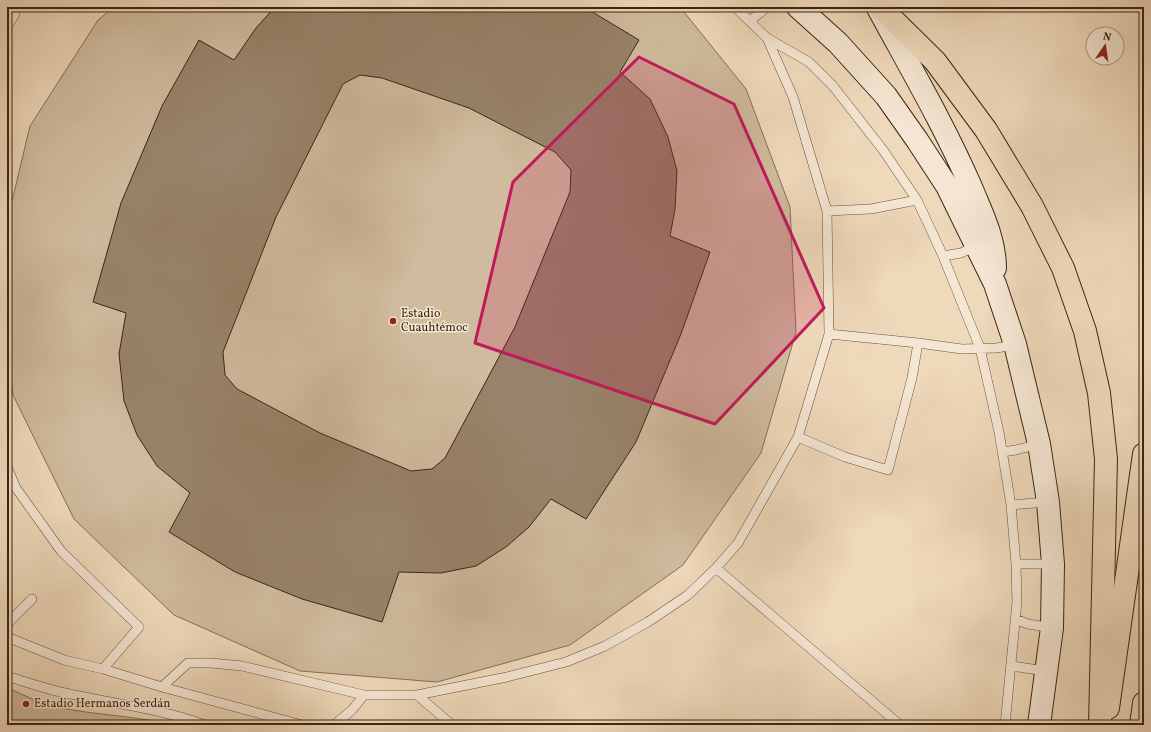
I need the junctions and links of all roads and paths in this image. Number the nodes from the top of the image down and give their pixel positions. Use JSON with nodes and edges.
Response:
{"nodes":[{"id":1,"x":15,"y":7,"type":"edge"},
{"id":2,"x":735,"y":7,"type":"edge"},
{"id":3,"x":767,"y":7,"type":"edge"},
{"id":4,"x":798,"y":7,"type":"edge"},
{"id":5,"x":878,"y":7,"type":"edge"},
{"id":6,"x":750,"y":21,"type":"junction"},
{"id":7,"x":7,"y":27,"type":"edge"},
{"id":8,"x":767,"y":38,"type":"junction"},
{"id":9,"x":917,"y":200,"type":"junction"},
{"id":10,"x":827,"y":211,"type":"junction"},
{"id":11,"x":977,"y":245,"type":"junction"},
{"id":12,"x":944,"y":256,"type":"junction"},
{"id":13,"x":995,"y":284,"type":"junction"},
{"id":14,"x":829,"y":334,"type":"junction"},
{"id":15,"x":918,"y":343,"type":"junction"},
{"id":16,"x":1015,"y":344,"type":"junction"},
{"id":17,"x":980,"y":348,"type":"junction"},
{"id":18,"x":798,"y":437,"type":"junction"},
{"id":19,"x":1038,"y":444,"type":"junction"},
{"id":20,"x":1002,"y":452,"type":"junction"},
{"id":21,"x":1144,"y":454,"type":"edge"},
{"id":22,"x":7,"y":467,"type":"edge"},
{"id":23,"x":1048,"y":502,"type":"junction"},
{"id":24,"x":1012,"y":505,"type":"junction"},
{"id":25,"x":1016,"y":564,"type":"junction"},
{"id":26,"x":1053,"y":564,"type":"junction"},
{"id":27,"x":716,"y":568,"type":"junction"},
{"id":28,"x":32,"y":599,"type":"dead end"},
{"id":29,"x":1016,"y":619,"type":"junction"},
{"id":30,"x":7,"y":624,"type":"edge"},
{"id":31,"x":1052,"y":628,"type":"junction"},
{"id":32,"x":7,"y":637,"type":"edge"},
{"id":33,"x":1012,"y":666,"type":"junction"},
{"id":34,"x":103,"y":669,"type":"junction"},
{"id":35,"x":1045,"y":671,"type":"junction"},
{"id":36,"x":7,"y":676,"type":"edge"},
{"id":37,"x":162,"y":687,"type":"junction"},
{"id":38,"x":364,"y":695,"type":"junction"},
{"id":39,"x":417,"y":695,"type":"junction"},
{"id":40,"x":1144,"y":703,"type":"edge"},
{"id":41,"x":205,"y":725,"type":"edge"},
{"id":42,"x":302,"y":725,"type":"edge"},
{"id":43,"x":334,"y":725,"type":"edge"},
{"id":44,"x":452,"y":725,"type":"edge"},
{"id":45,"x":900,"y":725,"type":"edge"},
{"id":46,"x":1005,"y":725,"type":"edge"},
{"id":47,"x":1039,"y":725,"type":"edge"},
{"id":48,"x":1100,"y":725,"type":"edge"},
{"id":49,"x":1106,"y":725,"type":"edge"},
{"id":50,"x":1141,"y":725,"type":"edge"}],
"edges":[{"from":1,"to":7,"type":"lane"},
{"from":2,"to":6,"type":"lane"},
{"from":3,"to":6,"type":"lane"},
{"from":4,"to":11,"type":"street"},
{"from":5,"to":13,"type":"street"},
{"from":5,"to":48,"type":"main road"},
{"from":6,"to":8,"type":"lane"},
{"from":8,"to":9,"type":"lane"},
{"from":8,"to":10,"type":"lane"},
{"from":9,"to":10,"type":"lane"},
{"from":9,"to":12,"type":"lane"},
{"from":10,"to":14,"type":"lane"},
{"from":11,"to":12,"type":"lane"},
{"from":11,"to":13,"type":"street"},
{"from":12,"to":17,"type":"lane"},
{"from":13,"to":16,"type":"street"},
{"from":14,"to":15,"type":"lane"},
{"from":14,"to":18,"type":"lane"},
{"from":15,"to":17,"type":"lane"},
{"from":15,"to":18,"type":"lane"},
{"from":16,"to":17,"type":"lane"},
{"from":16,"to":19,"type":"street"},
{"from":17,"to":20,"type":"lane"},
{"from":18,"to":27,"type":"lane"},
{"from":19,"to":20,"type":"lane"},
{"from":19,"to":23,"type":"street"},
{"from":20,"to":24,"type":"lane"},
{"from":21,"to":49,"type":"main road"},
{"from":22,"to":34,"type":"lane"},
{"from":23,"to":24,"type":"lane"},
{"from":23,"to":26,"type":"street"},
{"from":24,"to":25,"type":"lane"},
{"from":25,"to":26,"type":"lane"},
{"from":25,"to":29,"type":"lane"},
{"from":26,"to":31,"type":"street"},
{"from":27,"to":39,"type":"lane"},
{"from":27,"to":45,"type":"lane"},
{"from":28,"to":30,"type":"lane"},
{"from":29,"to":31,"type":"lane"},
{"from":29,"to":33,"type":"lane"},
{"from":31,"to":35,"type":"street"},
{"from":32,"to":34,"type":"lane"},
{"from":33,"to":35,"type":"lane"},
{"from":33,"to":46,"type":"lane"},
{"from":34,"to":37,"type":"lane"},
{"from":35,"to":47,"type":"street"},
{"from":36,"to":41,"type":"lane"},
{"from":37,"to":38,"type":"lane"},
{"from":37,"to":42,"type":"lane"},
{"from":38,"to":39,"type":"lane"},
{"from":38,"to":43,"type":"lane"},
{"from":39,"to":44,"type":"lane"},
{"from":40,"to":50,"type":"main road"}]}
